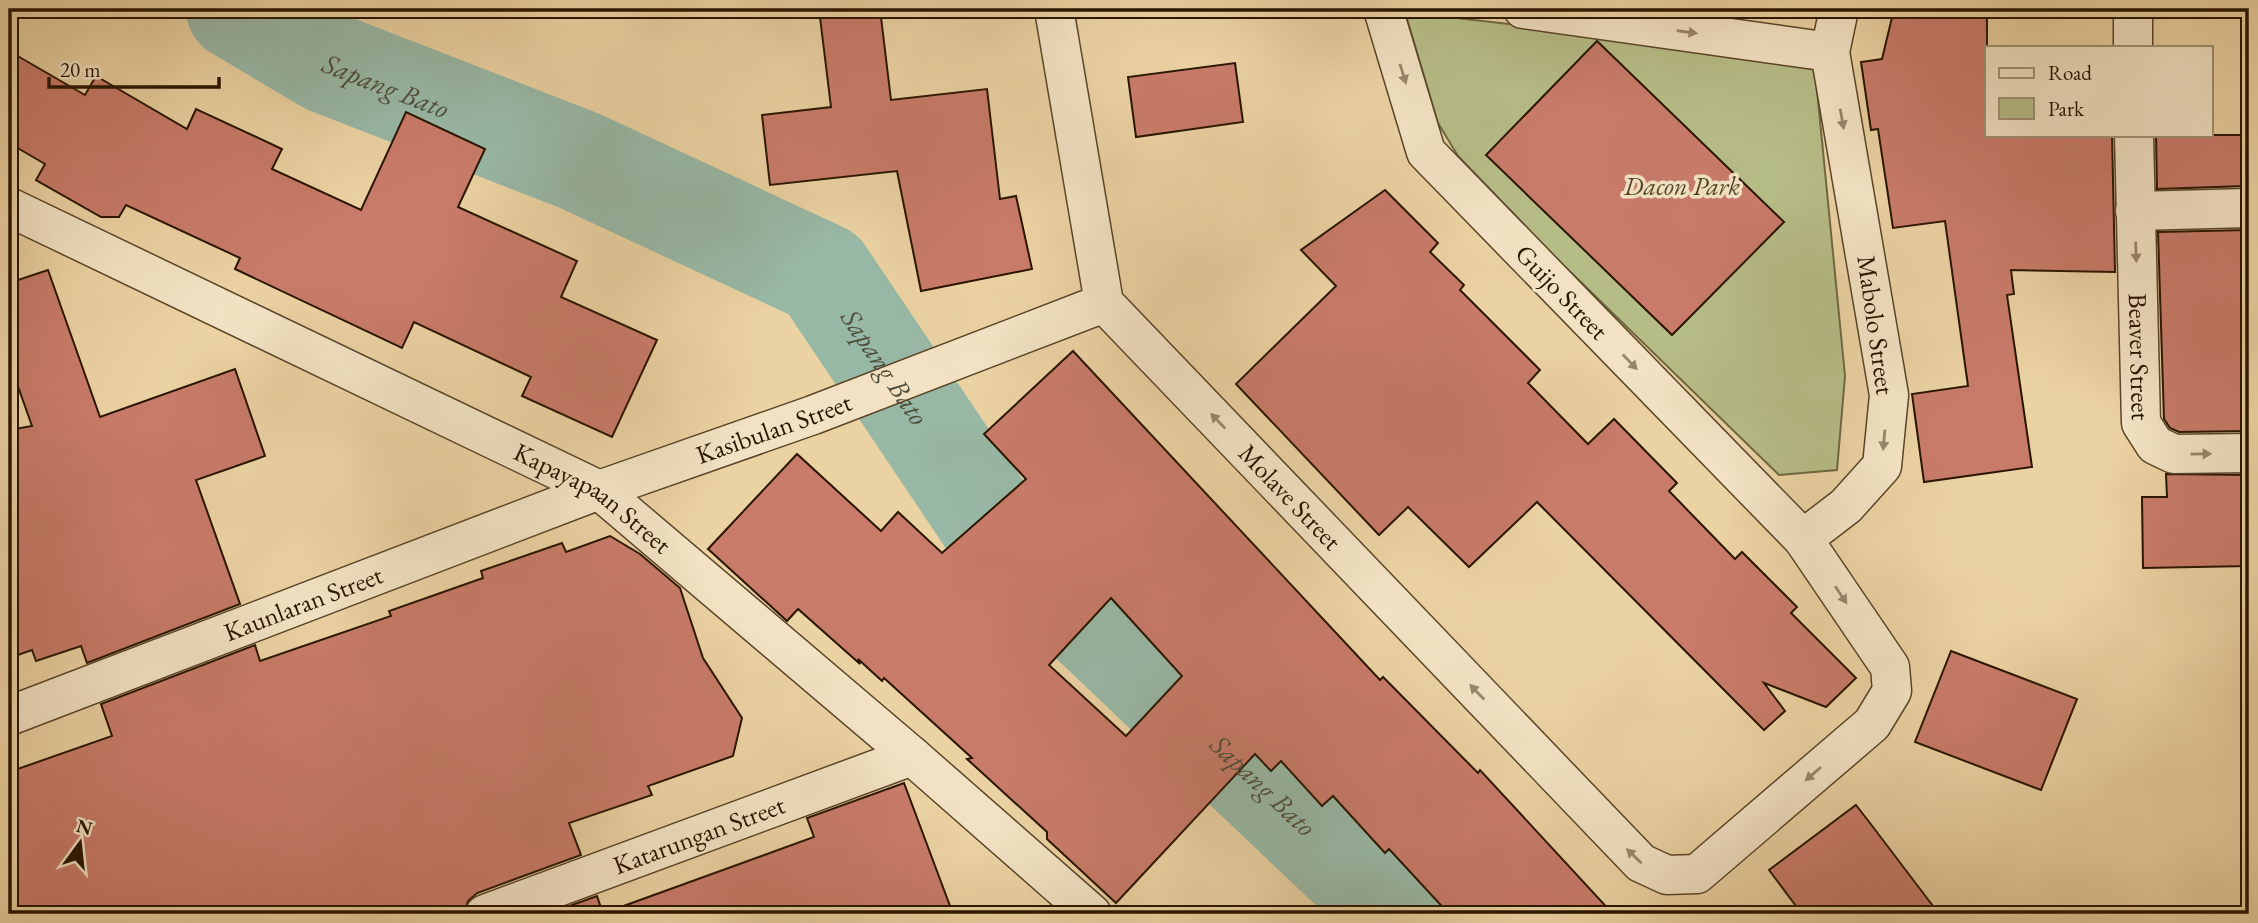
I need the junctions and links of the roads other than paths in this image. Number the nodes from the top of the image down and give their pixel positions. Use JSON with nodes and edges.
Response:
{"nodes":[{"id":1,"x":1054,"y":9,"type":"edge"},
{"id":2,"x":1383,"y":9,"type":"edge"},
{"id":3,"x":1523,"y":9,"type":"edge"},
{"id":4,"x":1839,"y":9,"type":"edge"},
{"id":5,"x":2133,"y":9,"type":"edge"},
{"id":6,"x":2133,"y":46,"type":"edge"},
{"id":7,"x":1830,"y":52,"type":"junction"},
{"id":8,"x":2134,"y":136,"type":"edge"},
{"id":9,"x":9,"y":207,"type":"edge"},
{"id":10,"x":2249,"y":208,"type":"edge"},
{"id":11,"x":2134,"y":211,"type":"junction"},
{"id":12,"x":1104,"y":303,"type":"junction"},
{"id":13,"x":2249,"y":453,"type":"edge"},
{"id":14,"x":599,"y":490,"type":"junction"},
{"id":15,"x":1803,"y":539,"type":"junction"},
{"id":16,"x":9,"y":716,"type":"edge"},
{"id":17,"x":912,"y":755,"type":"junction"},
{"id":18,"x":485,"y":914,"type":"edge"},
{"id":19,"x":1092,"y":914,"type":"edge"}],
"edges":[{"from":1,"to":12,"type":"street"},
{"from":2,"to":15,"type":"street","name":"Guijo Street","one_way":true},
{"from":3,"to":7,"type":"street","one_way":true},
{"from":4,"to":7,"type":"street","name":"Mabolo Street"},
{"from":5,"to":6,"type":"street"},
{"from":7,"to":15,"type":"street","name":"Mabolo Street","one_way":true},
{"from":8,"to":11,"type":"street","name":"Beaver Street"},
{"from":9,"to":14,"type":"street","name":"Kapayapaan Street"},
{"from":10,"to":11,"type":"street"},
{"from":11,"to":13,"type":"street","name":"Beaver Street","one_way":true},
{"from":12,"to":14,"type":"street","name":"Kasibulan Street"},
{"from":15,"to":12,"type":"street","name":"Molave Street","one_way":true},
{"from":14,"to":16,"type":"street","name":"Kaunlaran Street"},
{"from":14,"to":17,"type":"street","name":"Kapayapaan Street"},
{"from":17,"to":18,"type":"street","name":"Katarungan Street"},
{"from":17,"to":19,"type":"street","name":"Kapayapaan Street"}]}
